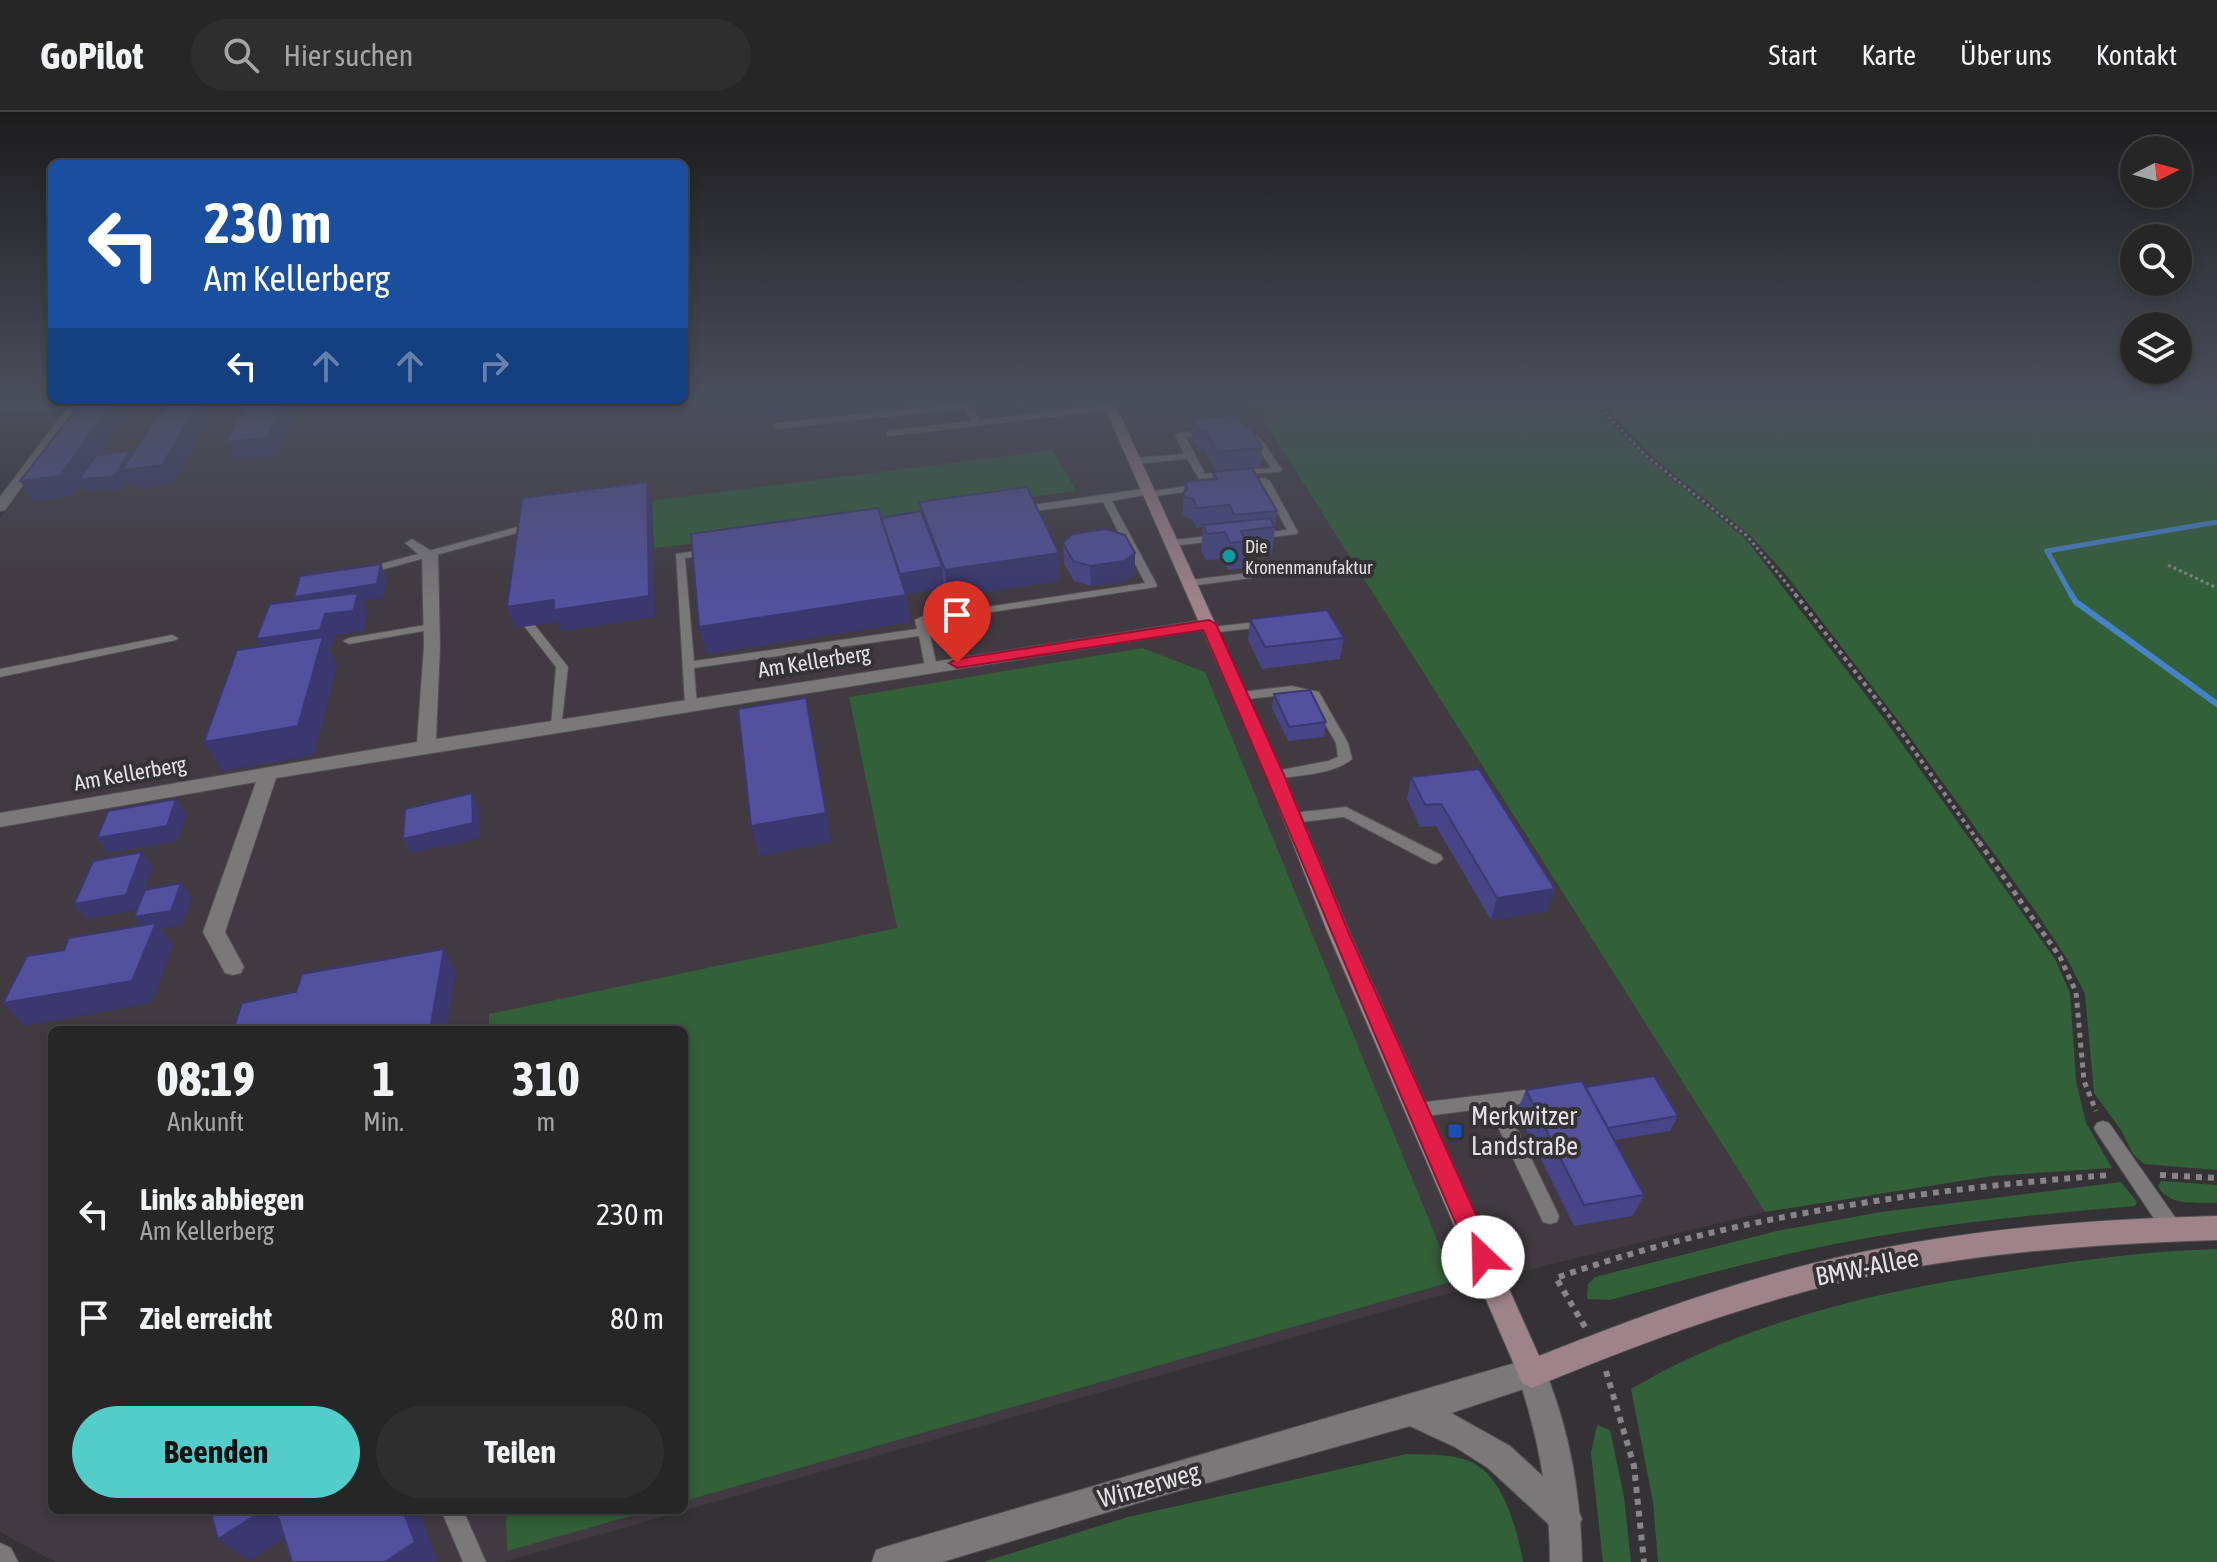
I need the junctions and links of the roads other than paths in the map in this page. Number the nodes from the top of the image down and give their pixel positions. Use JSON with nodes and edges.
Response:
{"nodes":[{"id":1,"x":27,"y":467,"type":"edge"},
{"id":2,"x":1137,"y":467,"type":"edge"},
{"id":3,"x":1196,"y":467,"type":"edge"},
{"id":4,"x":1275,"y":467,"type":"edge"},
{"id":5,"x":1149,"y":493,"type":"junction"},
{"id":6,"x":5,"y":494,"type":"edge"},
{"id":7,"x":1106,"y":499,"type":"junction"},
{"id":8,"x":0,"y":507,"type":"edge"},
{"id":9,"x":1011,"y":511,"type":"edge"},
{"id":10,"x":528,"y":527,"type":"edge"},
{"id":11,"x":1250,"y":537,"type":"edge"},
{"id":12,"x":1236,"y":538,"type":"edge"},
{"id":13,"x":412,"y":543,"type":"dead end"},
{"id":14,"x":1172,"y":543,"type":"junction"},
{"id":15,"x":728,"y":549,"type":"edge"},
{"id":16,"x":430,"y":555,"type":"junction"},
{"id":17,"x":352,"y":574,"type":"edge"},
{"id":18,"x":1247,"y":576,"type":"dead end"},
{"id":19,"x":1190,"y":583,"type":"junction"},
{"id":20,"x":1274,"y":623,"type":"edge"},
{"id":21,"x":530,"y":626,"type":"dead end"},
{"id":22,"x":431,"y":627,"type":"junction"},
{"id":23,"x":1210,"y":627,"type":"junction"},
{"id":24,"x":923,"y":632,"type":"junction"},
{"id":25,"x":172,"y":638,"type":"dead end"},
{"id":26,"x":349,"y":641,"type":"dead end"},
{"id":27,"x":688,"y":665,"type":"junction"},
{"id":28,"x":931,"y":667,"type":"junction"},
{"id":29,"x":0,"y":673,"type":"edge"},
{"id":30,"x":1240,"y":696,"type":"junction"},
{"id":31,"x":691,"y":705,"type":"junction"},
{"id":32,"x":557,"y":726,"type":"junction"},
{"id":33,"x":426,"y":746,"type":"junction"},
{"id":34,"x":268,"y":773,"type":"junction"},
{"id":35,"x":1275,"y":775,"type":"junction"},
{"id":36,"x":1293,"y":818,"type":"junction"},
{"id":37,"x":0,"y":820,"type":"edge"},
{"id":38,"x":1436,"y":859,"type":"dead end"},
{"id":39,"x":233,"y":967,"type":"dead end"},
{"id":40,"x":1564,"y":1092,"type":"edge"},
{"id":41,"x":1495,"y":1102,"type":"junction"},
{"id":42,"x":1418,"y":1110,"type":"junction"},
{"id":43,"x":2103,"y":1128,"type":"road end"},
{"id":44,"x":1550,"y":1216,"type":"dead end"},
{"id":45,"x":2217,"y":1228,"type":"edge"},
{"id":46,"x":2172,"y":1229,"type":"junction"},
{"id":47,"x":1532,"y":1373,"type":"junction"},
{"id":48,"x":1411,"y":1411,"type":"junction"},
{"id":49,"x":457,"y":1515,"type":"edge"},
{"id":50,"x":1566,"y":1519,"type":"junction"},
{"id":51,"x":475,"y":1562,"type":"edge"},
{"id":52,"x":888,"y":1562,"type":"edge"},
{"id":53,"x":1566,"y":1562,"type":"edge"}],
"edges":[{"from":1,"to":6,"type":"street"},
{"from":2,"to":5,"type":"main road"},
{"from":3,"to":4,"type":"lane"},
{"from":5,"to":7,"type":"lane"},
{"from":5,"to":11,"type":"lane"},
{"from":5,"to":14,"type":"main road"},
{"from":6,"to":8,"type":"street"},
{"from":7,"to":9,"type":"lane"},
{"from":7,"to":24,"type":"lane"},
{"from":10,"to":16,"type":"lane"},
{"from":12,"to":14,"type":"lane"},
{"from":13,"to":16,"type":"street"},
{"from":14,"to":19,"type":"main road"},
{"from":15,"to":27,"type":"lane"},
{"from":16,"to":17,"type":"lane"},
{"from":16,"to":22,"type":"street"},
{"from":18,"to":19,"type":"lane"},
{"from":19,"to":23,"type":"main road"},
{"from":20,"to":23,"type":"lane"},
{"from":21,"to":32,"type":"lane"},
{"from":22,"to":26,"type":"lane"},
{"from":22,"to":33,"type":"street"},
{"from":23,"to":28,"type":"street","name":"Am Kellerberg"},
{"from":23,"to":30,"type":"main road"},
{"from":24,"to":27,"type":"lane"},
{"from":24,"to":28,"type":"lane"},
{"from":25,"to":29,"type":"lane"},
{"from":27,"to":31,"type":"lane"},
{"from":28,"to":31,"type":"street","name":"Am Kellerberg"},
{"from":30,"to":35,"type":"main road"},
{"from":30,"to":35,"type":"lane"},
{"from":31,"to":32,"type":"street","name":"Am Kellerberg"},
{"from":32,"to":33,"type":"street","name":"Am Kellerberg"},
{"from":33,"to":34,"type":"street","name":"Am Kellerberg"},
{"from":34,"to":37,"type":"street","name":"Am Kellerberg"},
{"from":34,"to":39,"type":"street"},
{"from":35,"to":36,"type":"main road"},
{"from":36,"to":38,"type":"lane"},
{"from":36,"to":42,"type":"main road"},
{"from":40,"to":41,"type":"lane"},
{"from":41,"to":42,"type":"lane"},
{"from":41,"to":44,"type":"lane"},
{"from":42,"to":47,"type":"main road"},
{"from":43,"to":46,"type":"lane"},
{"from":45,"to":46,"type":"main road","name":"BMW-Allee"},
{"from":46,"to":47,"type":"main road","name":"BMW-Allee"},
{"from":47,"to":48,"type":"street","name":"Winzerweg"},
{"from":47,"to":50,"type":"street"},
{"from":48,"to":50,"type":"street"},
{"from":48,"to":52,"type":"street","name":"Winzerweg"},
{"from":49,"to":51,"type":"lane"},
{"from":50,"to":53,"type":"street"}]}
